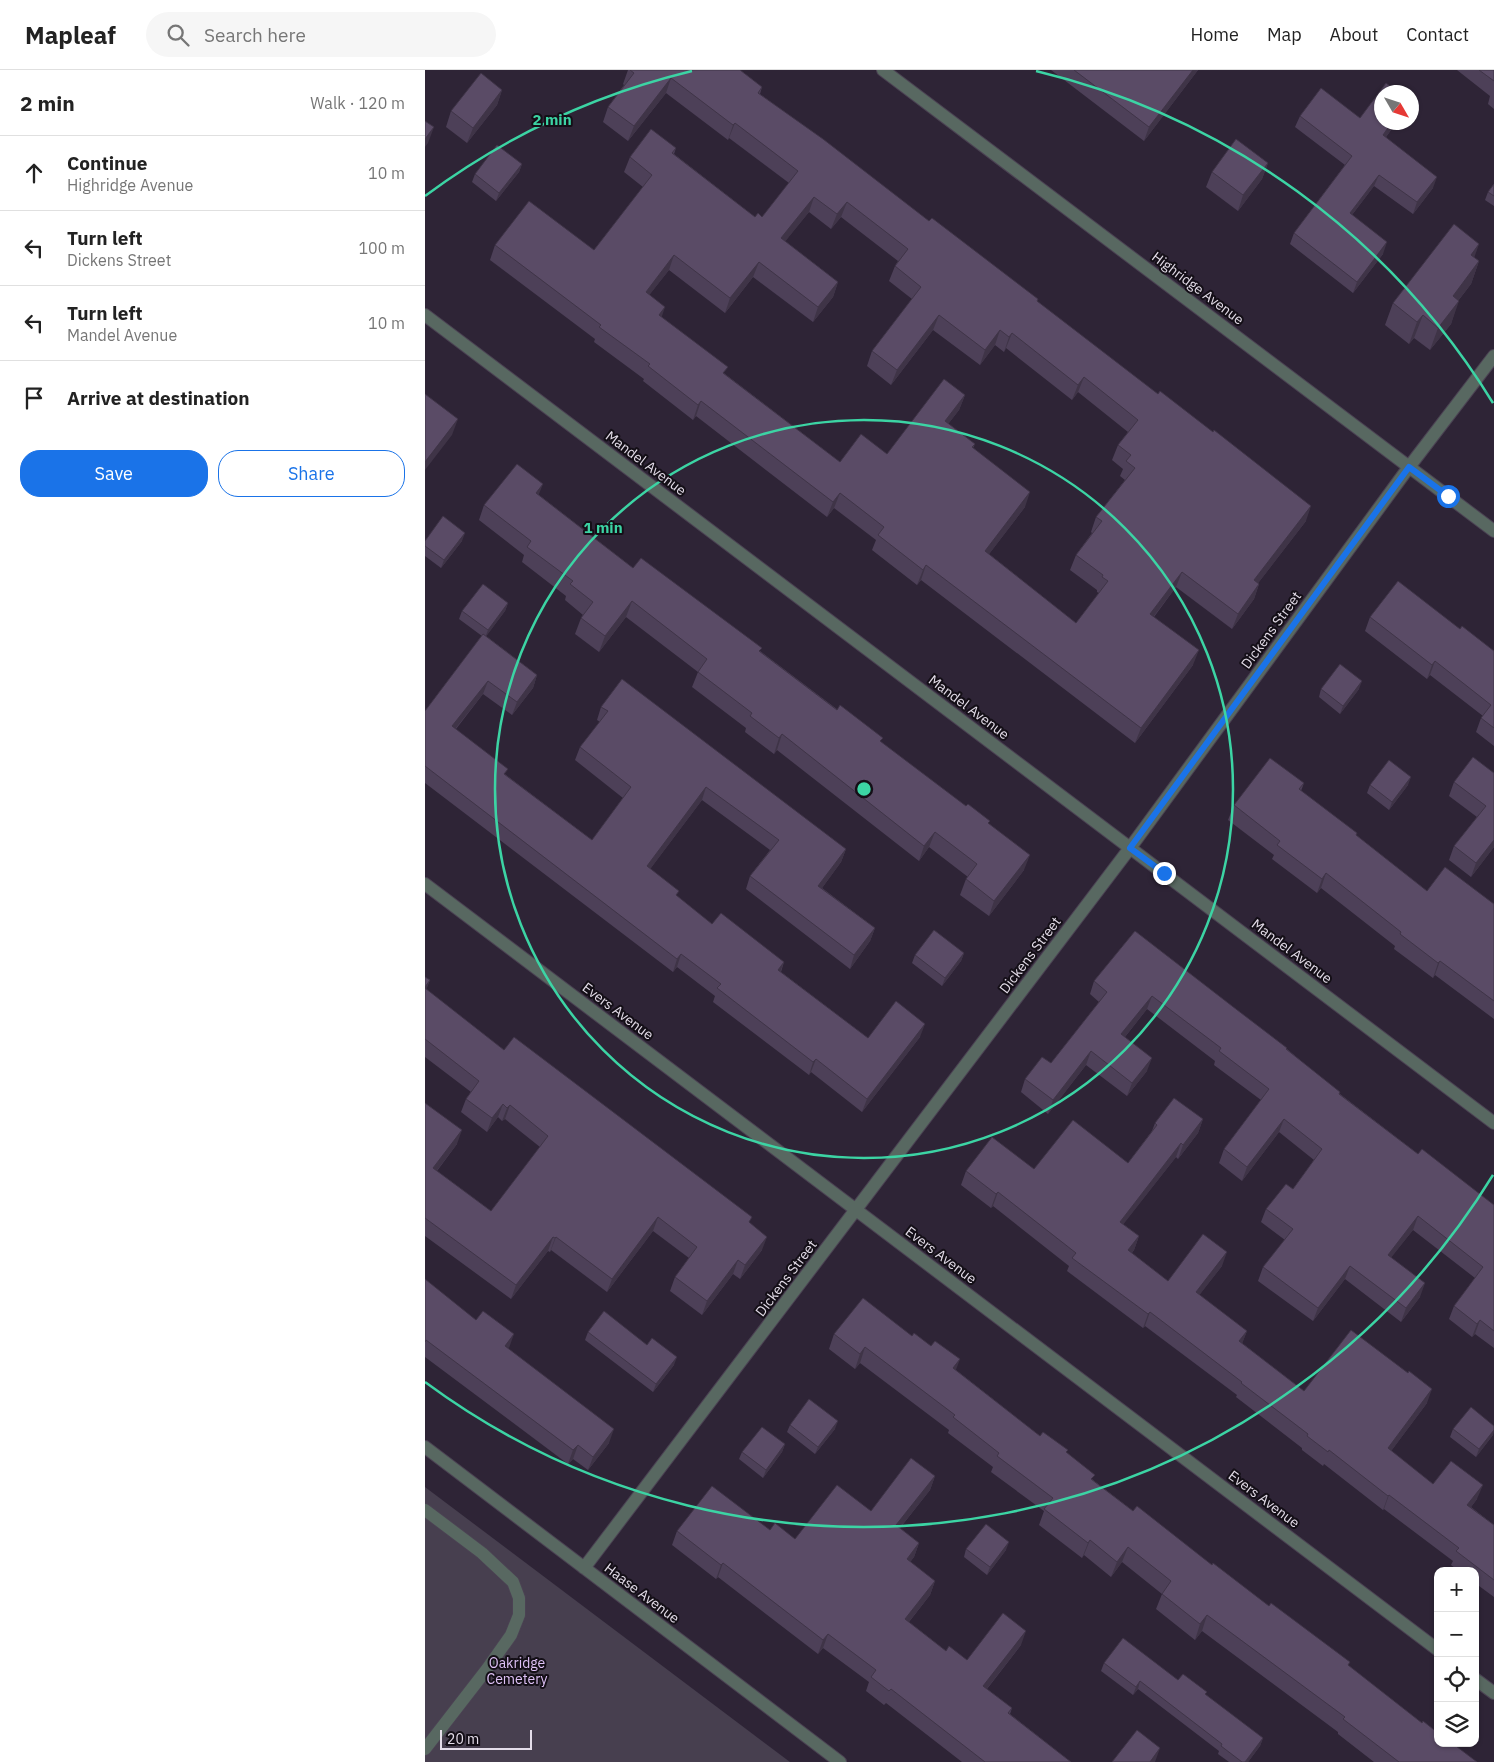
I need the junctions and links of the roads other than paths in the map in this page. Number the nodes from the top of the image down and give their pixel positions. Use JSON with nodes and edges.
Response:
{"nodes":[{"id":1,"x":883,"y":70,"type":"edge"},
{"id":2,"x":425,"y":315,"type":"edge"},
{"id":3,"x":1494,"y":356,"type":"edge"},
{"id":4,"x":1409,"y":467,"type":"junction"},
{"id":5,"x":1494,"y":531,"type":"edge"},
{"id":6,"x":1130,"y":848,"type":"junction"},
{"id":7,"x":425,"y":884,"type":"edge"},
{"id":8,"x":1494,"y":1123,"type":"edge"},
{"id":9,"x":857,"y":1210,"type":"junction"},
{"id":10,"x":425,"y":1447,"type":"edge"},
{"id":11,"x":425,"y":1510,"type":"edge"},
{"id":12,"x":584,"y":1568,"type":"junction"},
{"id":13,"x":1434,"y":1647,"type":"edge"},
{"id":14,"x":1479,"y":1682,"type":"edge"},
{"id":15,"x":1494,"y":1693,"type":"edge"},
{"id":16,"x":425,"y":1749,"type":"edge"},
{"id":17,"x":840,"y":1762,"type":"edge"}],
"edges":[{"from":1,"to":4,"type":"street","name":"Highridge Avenue"},
{"from":2,"to":6,"type":"street","name":"Mandel Avenue"},
{"from":3,"to":4,"type":"street","name":"Dickens Street"},
{"from":4,"to":5,"type":"street","name":"Highridge Avenue"},
{"from":4,"to":6,"type":"street","name":"Dickens Street"},
{"from":6,"to":8,"type":"street","name":"Mandel Avenue"},
{"from":6,"to":9,"type":"street","name":"Dickens Street"},
{"from":7,"to":9,"type":"street","name":"Evers Avenue"},
{"from":9,"to":12,"type":"street","name":"Dickens Street"},
{"from":9,"to":13,"type":"street","name":"Evers Avenue"},
{"from":10,"to":12,"type":"street","name":"Haase Avenue"},
{"from":11,"to":16,"type":"street"},
{"from":12,"to":17,"type":"street","name":"Haase Avenue"},
{"from":14,"to":15,"type":"street"}]}
